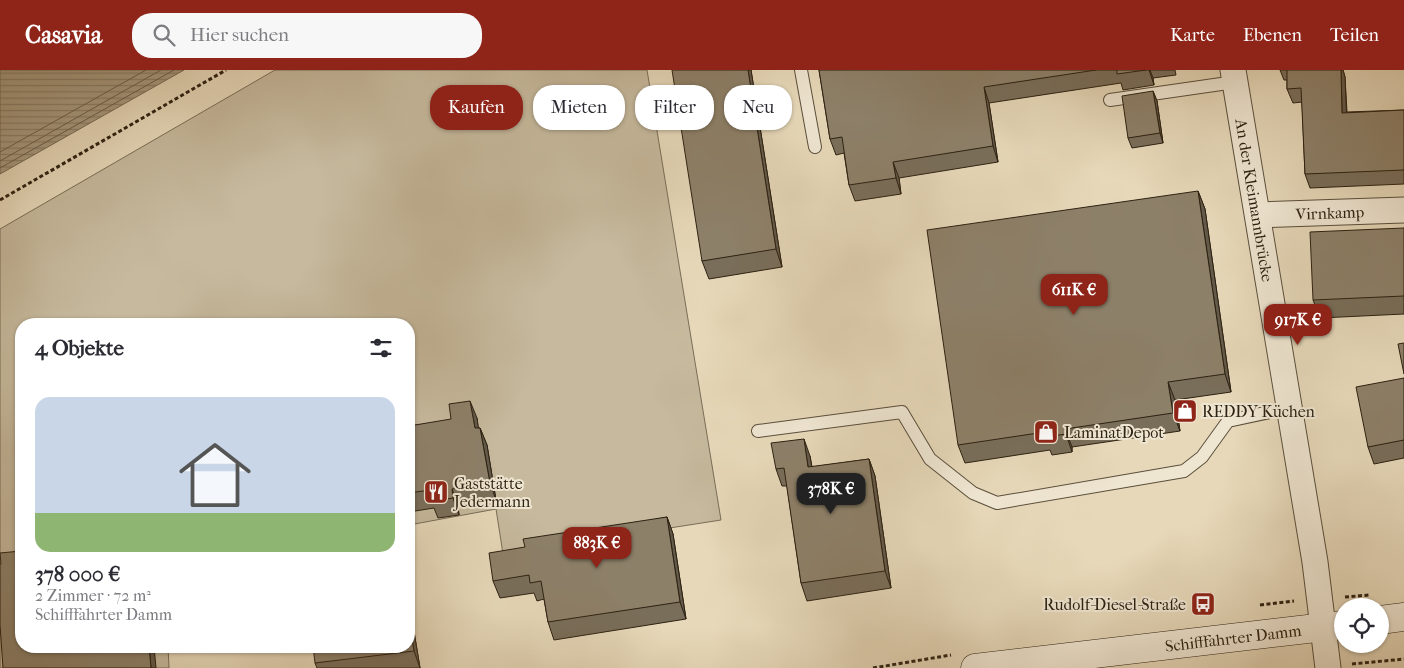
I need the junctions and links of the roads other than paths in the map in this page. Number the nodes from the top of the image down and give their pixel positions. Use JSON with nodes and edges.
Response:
{"nodes":[{"id":1,"x":801,"y":70,"type":"edge"},
{"id":2,"x":1234,"y":76,"type":"edge"},
{"id":3,"x":1110,"y":100,"type":"dead end"},
{"id":4,"x":815,"y":147,"type":"dead end"},
{"id":5,"x":1404,"y":210,"type":"edge"},
{"id":6,"x":1258,"y":215,"type":"junction"},
{"id":7,"x":1288,"y":408,"type":"junction"},
{"id":8,"x":758,"y":431,"type":"dead end"},
{"id":9,"x":1404,"y":617,"type":"edge"},
{"id":10,"x":1389,"y":619,"type":"edge"},
{"id":11,"x":1333,"y":627,"type":"edge"},
{"id":12,"x":975,"y":668,"type":"edge"},
{"id":13,"x":1328,"y":668,"type":"edge"}],
"edges":[{"from":1,"to":4,"type":"lane"},
{"from":2,"to":3,"type":"lane"},
{"from":2,"to":6,"type":"street","name":"An der Kleimannbrücke"},
{"from":5,"to":6,"type":"street","name":"Virnkamp"},
{"from":6,"to":7,"type":"street","name":"An der Kleimannbrücke"},
{"from":7,"to":8,"type":"lane"},
{"from":7,"to":11,"type":"street","name":"An der Kleimannbrücke"},
{"from":9,"to":10,"type":"main road"},
{"from":11,"to":12,"type":"main road","name":"Schifffahrter Damm"},
{"from":11,"to":13,"type":"street"}]}
